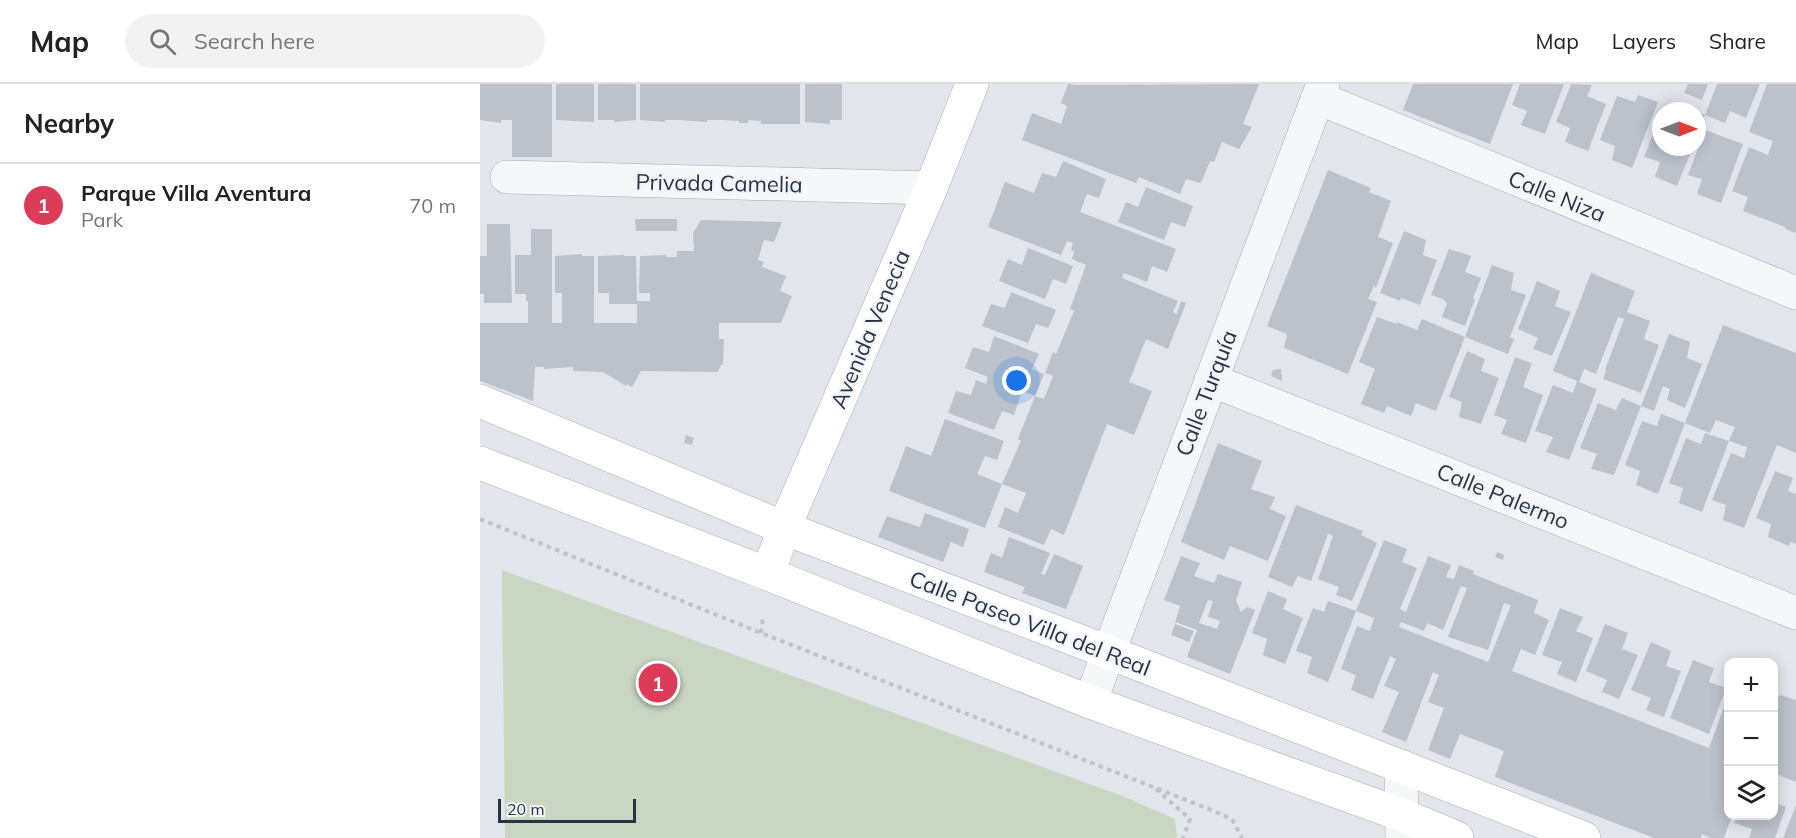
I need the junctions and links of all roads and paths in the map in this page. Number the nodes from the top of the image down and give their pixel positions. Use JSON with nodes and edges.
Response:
{"nodes":[{"id":1,"x":972,"y":84,"type":"edge"},
{"id":2,"x":1320,"y":91,"type":"edge"},
{"id":3,"x":507,"y":177,"type":"dead end"},
{"id":4,"x":931,"y":188,"type":"junction"},
{"id":5,"x":1796,"y":293,"type":"edge"},
{"id":6,"x":1210,"y":380,"type":"junction"},
{"id":7,"x":480,"y":400,"type":"edge"},
{"id":8,"x":480,"y":463,"type":"edge"},
{"id":9,"x":480,"y":519,"type":"edge"},
{"id":10,"x":784,"y":528,"type":"junction"},
{"id":11,"x":768,"y":574,"type":"junction"},
{"id":12,"x":1796,"y":613,"type":"edge"},
{"id":13,"x":1108,"y":652,"type":"junction"},
{"id":14,"x":1090,"y":702,"type":"junction"},
{"id":15,"x":1401,"y":766,"type":"junction"},
{"id":16,"x":1154,"y":788,"type":"junction"},
{"id":17,"x":1402,"y":826,"type":"edge"},
{"id":18,"x":1183,"y":838,"type":"edge"},
{"id":19,"x":1242,"y":838,"type":"edge"},
{"id":20,"x":1457,"y":838,"type":"edge"},
{"id":21,"x":1584,"y":838,"type":"edge"}],
"edges":[{"from":1,"to":4,"type":"street","name":"Avenida Venecia"},
{"from":2,"to":5,"type":"street","name":"Calle Niza"},
{"from":2,"to":6,"type":"street","name":"Calle Turquía"},
{"from":3,"to":4,"type":"street","name":"Privada Camelia"},
{"from":4,"to":10,"type":"street","name":"Avenida Venecia"},
{"from":6,"to":12,"type":"street","name":"Calle Palermo"},
{"from":6,"to":13,"type":"street","name":"Calle Turquía"},
{"from":7,"to":10,"type":"street","name":"Calle Paseo Villa del Real"},
{"from":8,"to":11,"type":"street"},
{"from":9,"to":16,"type":"path"},
{"from":10,"to":11,"type":"street","name":"Avenida Venecia"},
{"from":10,"to":13,"type":"street","name":"Calle Paseo Villa del Real"},
{"from":11,"to":14,"type":"street"},
{"from":13,"to":14,"type":"street","name":"Calle Turquía"},
{"from":13,"to":15,"type":"street","name":"Calle Paseo Villa del Real"},
{"from":14,"to":17,"type":"street"},
{"from":15,"to":17,"type":"street"},
{"from":15,"to":21,"type":"street","name":"Calle Paseo Villa del Real"},
{"from":16,"to":18,"type":"path"},
{"from":16,"to":19,"type":"path"},
{"from":17,"to":20,"type":"street"}]}
